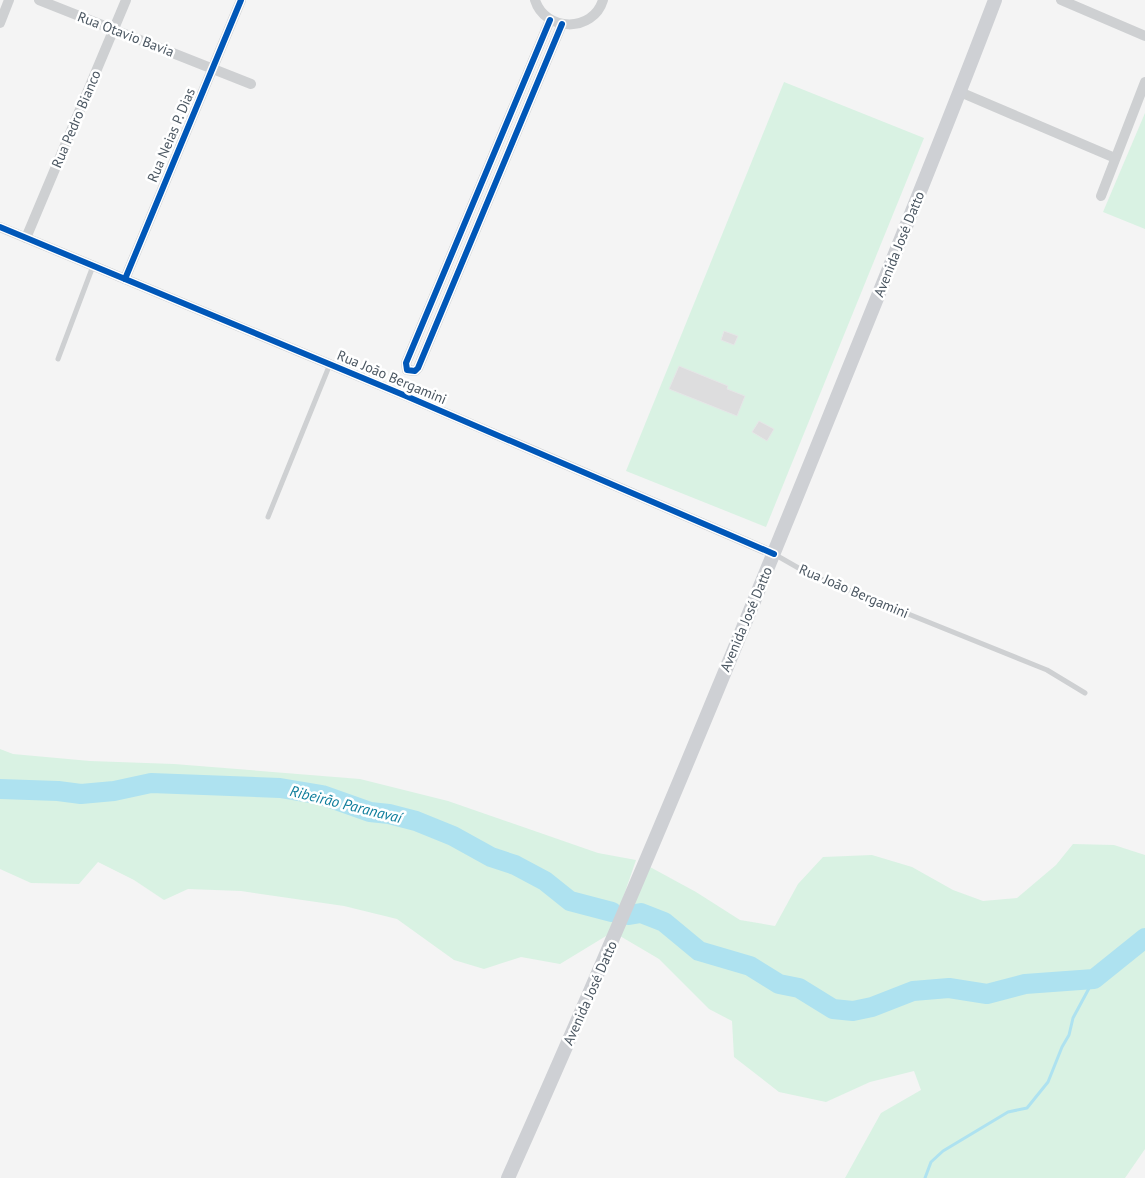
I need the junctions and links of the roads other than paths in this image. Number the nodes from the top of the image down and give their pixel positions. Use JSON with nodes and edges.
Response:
{"nodes":[{"id":1,"x":9,"y":0,"type":"edge"},
{"id":2,"x":39,"y":0,"type":"edge"},
{"id":3,"x":126,"y":0,"type":"edge"},
{"id":4,"x":241,"y":0,"type":"edge"},
{"id":5,"x":535,"y":0,"type":"edge"},
{"id":6,"x":603,"y":0,"type":"edge"},
{"id":7,"x":995,"y":0,"type":"edge"},
{"id":8,"x":1061,"y":0,"type":"edge"},
{"id":9,"x":550,"y":20,"type":"junction"},
{"id":10,"x":0,"y":23,"type":"edge"},
{"id":11,"x":562,"y":24,"type":"junction"},
{"id":12,"x":114,"y":29,"type":"junction"},
{"id":13,"x":1145,"y":36,"type":"edge"},
{"id":14,"x":213,"y":68,"type":"junction"},
{"id":15,"x":1145,"y":82,"type":"edge"},
{"id":16,"x":251,"y":84,"type":"dead end"},
{"id":17,"x":960,"y":92,"type":"junction"},
{"id":18,"x":1115,"y":158,"type":"junction"},
{"id":19,"x":490,"y":162,"type":"junction"},
{"id":20,"x":502,"y":168,"type":"junction"},
{"id":21,"x":483,"y":178,"type":"junction"},
{"id":22,"x":496,"y":184,"type":"junction"},
{"id":23,"x":1101,"y":196,"type":"dead end"},
{"id":24,"x":0,"y":227,"type":"edge"},
{"id":25,"x":26,"y":238,"type":"junction"},
{"id":26,"x":93,"y":266,"type":"junction"},
{"id":27,"x":125,"y":279,"type":"junction"},
{"id":28,"x":58,"y":359,"type":"dead end"},
{"id":29,"x":330,"y":364,"type":"junction"},
{"id":30,"x":268,"y":517,"type":"dead end"},
{"id":31,"x":774,"y":554,"type":"junction"},
{"id":32,"x":1085,"y":692,"type":"dead end"},
{"id":33,"x":508,"y":1178,"type":"edge"}],
"edges":[{"from":1,"to":10,"type":"street"},
{"from":2,"to":12,"type":"street","name":"Rua Otavio Bavia"},
{"from":3,"to":12,"type":"street","name":"Rua Pedro Bianco"},
{"from":4,"to":14,"type":"street","name":"Rua Neias P. Dias"},
{"from":5,"to":9,"type":"street"},
{"from":6,"to":11,"type":"street"},
{"from":7,"to":17,"type":"main road","name":"Avenida José Datto"},
{"from":8,"to":13,"type":"street"},
{"from":9,"to":11,"type":"street"},
{"from":9,"to":19,"type":"street"},
{"from":11,"to":20,"type":"street"},
{"from":12,"to":14,"type":"street","name":"Rua Otavio Bavia"},
{"from":12,"to":25,"type":"street","name":"Rua Pedro Bianco"},
{"from":14,"to":16,"type":"street","name":"Rua Otavio Bavia"},
{"from":14,"to":27,"type":"street","name":"Rua Neias P. Dias"},
{"from":15,"to":18,"type":"street"},
{"from":17,"to":18,"type":"street"},
{"from":17,"to":31,"type":"main road","name":"Avenida José Datto"},
{"from":18,"to":23,"type":"street"},
{"from":19,"to":20,"type":"street"},
{"from":19,"to":21,"type":"street"},
{"from":20,"to":22,"type":"street"},
{"from":21,"to":22,"type":"street"},
{"from":21,"to":22,"type":"street"},
{"from":24,"to":25,"type":"street","name":"Rua João Bergamini"},
{"from":25,"to":26,"type":"street","name":"Rua João Bergamini"},
{"from":26,"to":27,"type":"street","name":"Rua João Bergamini"},
{"from":26,"to":28,"type":"lane"},
{"from":27,"to":29,"type":"street","name":"Rua João Bergamini"},
{"from":29,"to":30,"type":"lane"},
{"from":29,"to":31,"type":"street","name":"Rua João Bergamini"},
{"from":31,"to":32,"type":"lane","name":"Rua João Bergamini"},
{"from":31,"to":33,"type":"main road","name":"Avenida José Datto"}]}
